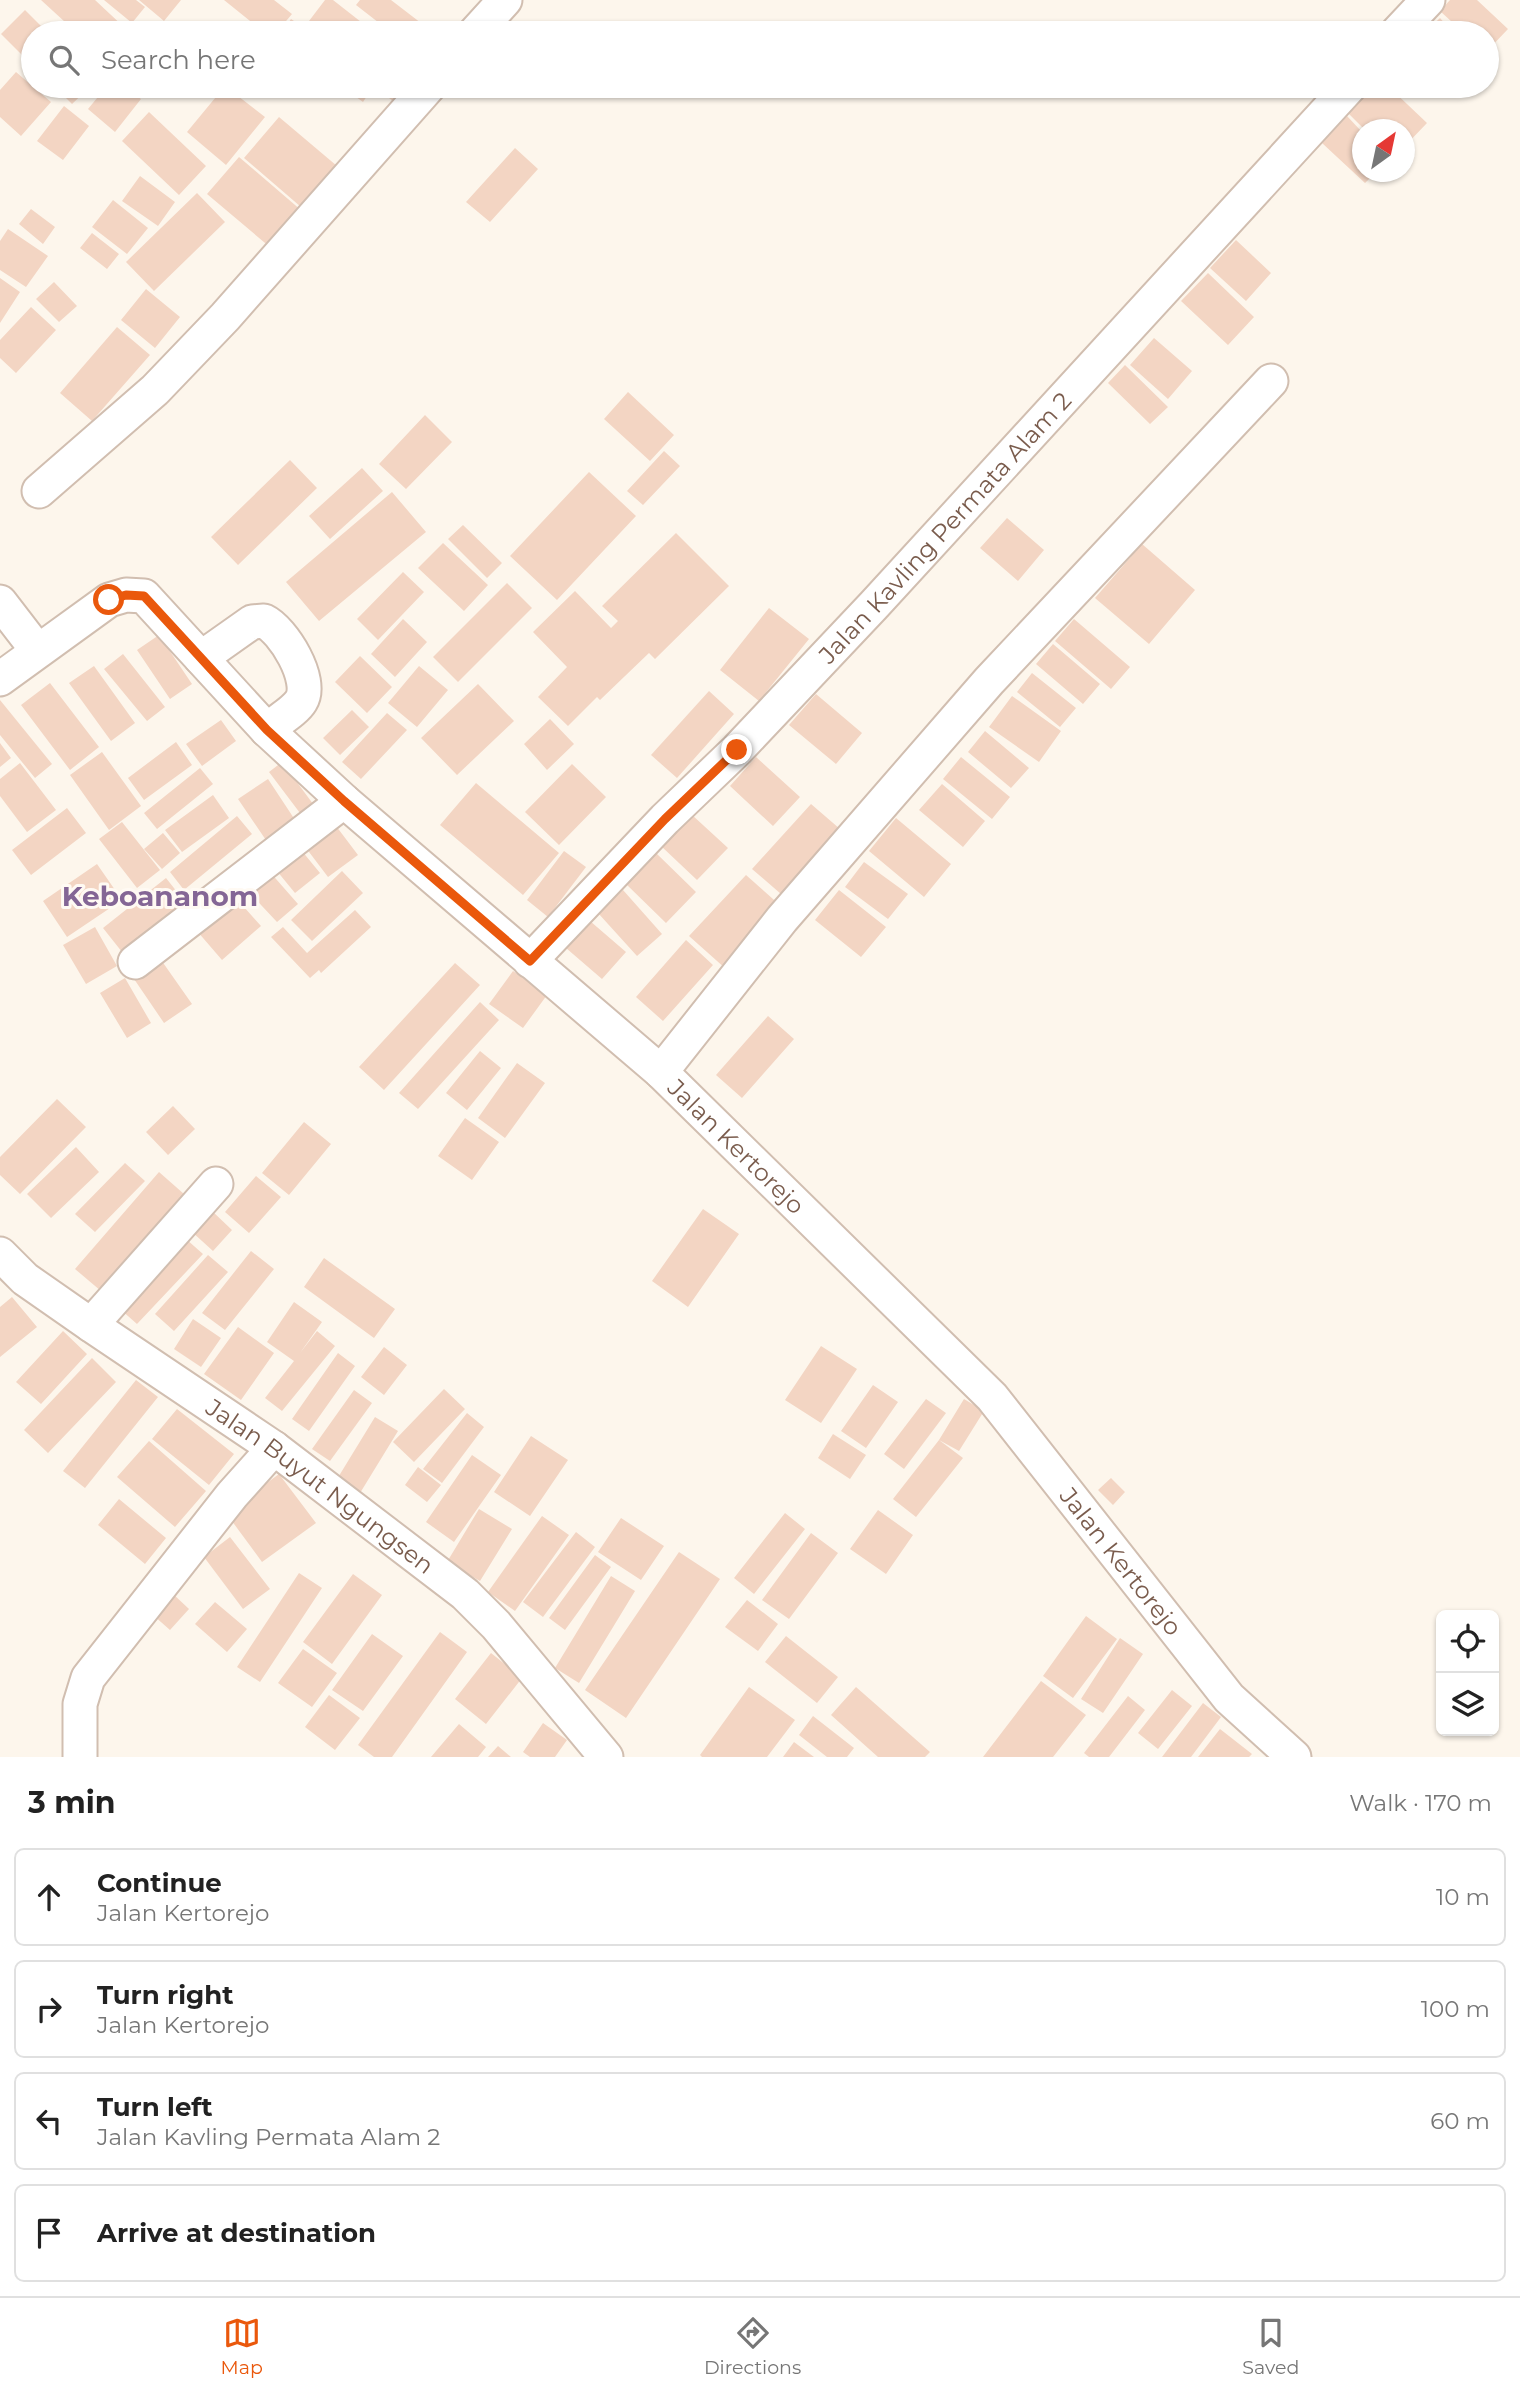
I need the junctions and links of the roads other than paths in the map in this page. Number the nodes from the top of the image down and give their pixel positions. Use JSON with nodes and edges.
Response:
{"nodes":[{"id":1,"x":505,"y":0,"type":"edge"},
{"id":2,"x":1428,"y":0,"type":"edge"},
{"id":3,"x":486,"y":21,"type":"edge"},
{"id":4,"x":1408,"y":21,"type":"edge"},
{"id":5,"x":418,"y":98,"type":"edge"},
{"id":6,"x":1339,"y":98,"type":"edge"},
{"id":7,"x":1271,"y":382,"type":"dead end"},
{"id":8,"x":39,"y":491,"type":"dead end"},
{"id":9,"x":0,"y":602,"type":"edge"},
{"id":10,"x":37,"y":650,"type":"junction"},
{"id":11,"x":201,"y":658,"type":"junction"},
{"id":12,"x":0,"y":679,"type":"edge"},
{"id":13,"x":267,"y":730,"type":"junction"},
{"id":14,"x":344,"y":801,"type":"junction"},
{"id":15,"x":530,"y":961,"type":"junction"},
{"id":16,"x":135,"y":962,"type":"dead end"},
{"id":17,"x":661,"y":1072,"type":"junction"},
{"id":18,"x":216,"y":1184,"type":"dead end"},
{"id":19,"x":0,"y":1254,"type":"edge"},
{"id":20,"x":90,"y":1325,"type":"junction"},
{"id":21,"x":274,"y":1448,"type":"junction"},
{"id":22,"x":80,"y":1757,"type":"edge"},
{"id":23,"x":606,"y":1757,"type":"edge"},
{"id":24,"x":1294,"y":1757,"type":"edge"}],
"edges":[{"from":1,"to":3,"type":"street"},
{"from":2,"to":4,"type":"street"},
{"from":5,"to":8,"type":"street"},
{"from":6,"to":15,"type":"street","name":"Jalan Kavling Permata Alam 2"},
{"from":7,"to":17,"type":"street"},
{"from":9,"to":10,"type":"street"},
{"from":10,"to":11,"type":"street","name":"Jalan Kertorejo"},
{"from":10,"to":12,"type":"street"},
{"from":11,"to":13,"type":"street","name":"Jalan Kertorejo"},
{"from":11,"to":13,"type":"street"},
{"from":13,"to":14,"type":"street","name":"Jalan Kertorejo"},
{"from":14,"to":15,"type":"street","name":"Jalan Kertorejo"},
{"from":14,"to":16,"type":"street"},
{"from":15,"to":17,"type":"street","name":"Jalan Kertorejo"},
{"from":17,"to":24,"type":"street","name":"Jalan Kertorejo"},
{"from":18,"to":20,"type":"street"},
{"from":19,"to":20,"type":"street","name":"Jalan Buyut Ngungsen"},
{"from":20,"to":21,"type":"street","name":"Jalan Buyut Ngungsen"},
{"from":21,"to":22,"type":"street"},
{"from":21,"to":23,"type":"street","name":"Jalan Buyut Ngungsen"}]}
